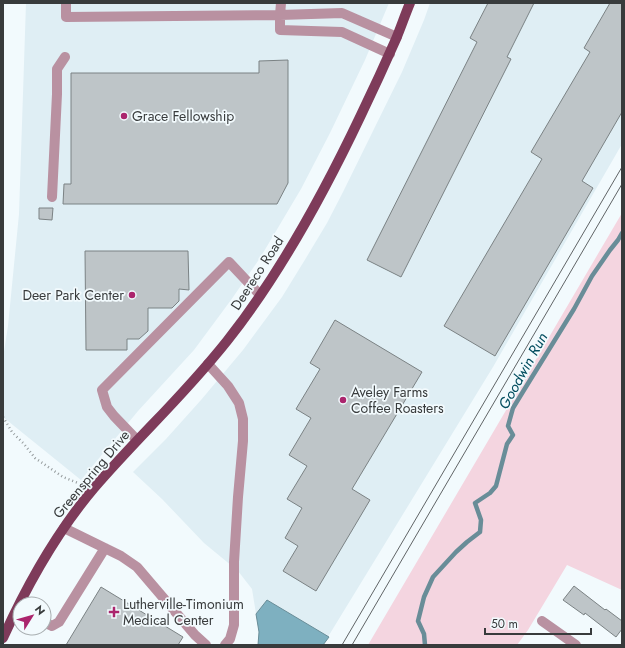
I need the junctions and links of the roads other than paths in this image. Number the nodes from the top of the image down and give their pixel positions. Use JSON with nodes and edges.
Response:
{"nodes":[{"id":1,"x":66,"y":3,"type":"edge"},
{"id":2,"x":281,"y":3,"type":"edge"},
{"id":3,"x":410,"y":3,"type":"edge"},
{"id":4,"x":280,"y":15,"type":"junction"},
{"id":5,"x":397,"y":37,"type":"junction"},
{"id":6,"x":390,"y":54,"type":"junction"},
{"id":7,"x":65,"y":57,"type":"dead end"},
{"id":8,"x":52,"y":197,"type":"dead end"},
{"id":9,"x":260,"y":295,"type":"junction"},
{"id":10,"x":208,"y":364,"type":"junction"},
{"id":11,"x":137,"y":440,"type":"junction"},
{"id":12,"x":64,"y":528,"type":"junction"},
{"id":13,"x":105,"y":548,"type":"junction"},
{"id":14,"x":25,"y":596,"type":"edge"},
{"id":15,"x":12,"y":621,"type":"edge"},
{"id":16,"x":542,"y":621,"type":"dead end"},
{"id":17,"x":52,"y":626,"type":"edge"},
{"id":18,"x":3,"y":638,"type":"edge"},
{"id":19,"x":206,"y":645,"type":"edge"},
{"id":20,"x":225,"y":645,"type":"edge"},
{"id":21,"x":576,"y":645,"type":"edge"}],
"edges":[{"from":1,"to":4,"type":"street"},
{"from":2,"to":4,"type":"street"},
{"from":3,"to":5,"type":"main road","name":"Deereco Road"},
{"from":4,"to":5,"type":"street"},
{"from":4,"to":6,"type":"street"},
{"from":5,"to":6,"type":"main road","name":"Deereco Road"},
{"from":6,"to":9,"type":"main road","name":"Deereco Road"},
{"from":7,"to":8,"type":"street"},
{"from":9,"to":10,"type":"main road","name":"Deereco Road"},
{"from":9,"to":11,"type":"street"},
{"from":10,"to":11,"type":"main road","name":"Greenspring Drive"},
{"from":10,"to":20,"type":"street"},
{"from":11,"to":12,"type":"main road","name":"Greenspring Drive"},
{"from":12,"to":13,"type":"street"},
{"from":12,"to":14,"type":"main road","name":"Greenspring Drive"},
{"from":13,"to":17,"type":"street"},
{"from":13,"to":19,"type":"street"},
{"from":15,"to":18,"type":"main road","name":"Greenspring Drive"},
{"from":16,"to":21,"type":"street"}]}
